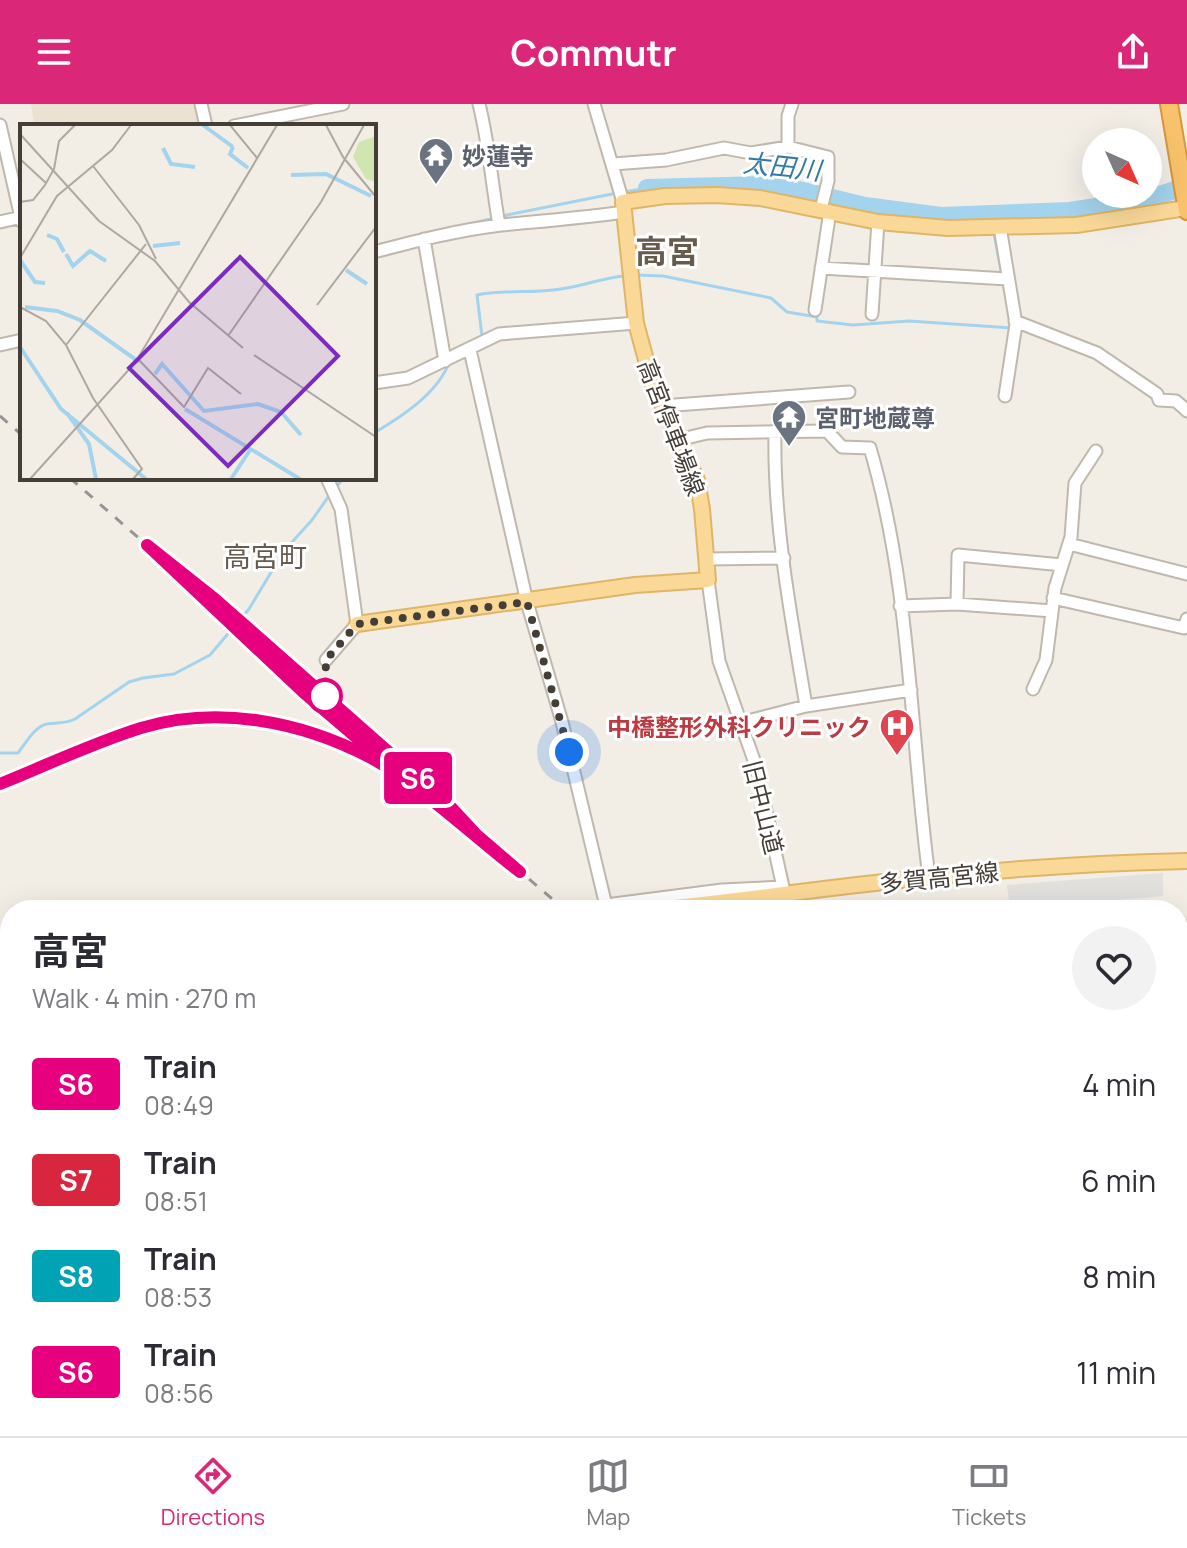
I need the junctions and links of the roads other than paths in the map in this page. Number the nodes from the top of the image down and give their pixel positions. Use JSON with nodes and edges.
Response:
{"nodes":[{"id":1,"x":201,"y":104,"type":"edge"},
{"id":2,"x":343,"y":104,"type":"edge"},
{"id":3,"x":479,"y":104,"type":"edge"},
{"id":4,"x":594,"y":104,"type":"edge"},
{"id":5,"x":792,"y":104,"type":"edge"},
{"id":6,"x":1169,"y":104,"type":"edge"},
{"id":7,"x":303,"y":114,"type":"edge"},
{"id":8,"x":206,"y":124,"type":"edge"},
{"id":9,"x":246,"y":124,"type":"edge"},
{"id":10,"x":0,"y":125,"type":"edge"},
{"id":11,"x":788,"y":147,"type":"junction"},
{"id":12,"x":613,"y":164,"type":"junction"},
{"id":13,"x":1182,"y":166,"type":"edge"},
{"id":14,"x":622,"y":199,"type":"junction"},
{"id":15,"x":1186,"y":207,"type":"edge"},
{"id":16,"x":825,"y":209,"type":"junction"},
{"id":17,"x":20,"y":210,"type":"edge"},
{"id":18,"x":20,"y":219,"type":"edge"},
{"id":19,"x":0,"y":222,"type":"edge"},
{"id":20,"x":878,"y":222,"type":"junction"},
{"id":21,"x":499,"y":225,"type":"junction"},
{"id":22,"x":1000,"y":227,"type":"junction"},
{"id":23,"x":424,"y":239,"type":"junction"},
{"id":24,"x":376,"y":251,"type":"edge"},
{"id":25,"x":821,"y":268,"type":"junction"},
{"id":26,"x":875,"y":271,"type":"junction"},
{"id":27,"x":1004,"y":278,"type":"junction"},
{"id":28,"x":815,"y":310,"type":"dead end"},
{"id":29,"x":872,"y":314,"type":"dead end"},
{"id":30,"x":1015,"y":321,"type":"junction"},
{"id":31,"x":636,"y":323,"type":"junction"},
{"id":32,"x":20,"y":340,"type":"edge"},
{"id":33,"x":0,"y":345,"type":"edge"},
{"id":34,"x":470,"y":350,"type":"junction"},
{"id":35,"x":445,"y":361,"type":"junction"},
{"id":36,"x":376,"y":383,"type":"edge"},
{"id":37,"x":849,"y":392,"type":"dead end"},
{"id":38,"x":1005,"y":396,"type":"dead end"},
{"id":39,"x":662,"y":406,"type":"junction"},
{"id":40,"x":1187,"y":411,"type":"edge"},
{"id":41,"x":775,"y":431,"type":"junction"},
{"id":42,"x":678,"y":440,"type":"junction"},
{"id":43,"x":1096,"y":451,"type":"dead end"},
{"id":44,"x":328,"y":480,"type":"edge"},
{"id":45,"x":1069,"y":544,"type":"junction"},
{"id":46,"x":784,"y":558,"type":"junction"},
{"id":47,"x":706,"y":559,"type":"junction"},
{"id":48,"x":1062,"y":565,"type":"junction"},
{"id":49,"x":1187,"y":574,"type":"edge"},
{"id":50,"x":708,"y":580,"type":"junction"},
{"id":51,"x":527,"y":602,"type":"junction"},
{"id":52,"x":957,"y":604,"type":"junction"},
{"id":53,"x":1053,"y":604,"type":"junction"},
{"id":54,"x":900,"y":606,"type":"junction"},
{"id":55,"x":1187,"y":619,"type":"edge"},
{"id":56,"x":357,"y":624,"type":"junction"},
{"id":57,"x":326,"y":660,"type":"dead end"},
{"id":58,"x":1033,"y":689,"type":"dead end"},
{"id":59,"x":911,"y":690,"type":"junction"},
{"id":60,"x":806,"y":706,"type":"junction"},
{"id":61,"x":740,"y":723,"type":"junction"},
{"id":62,"x":1187,"y":861,"type":"edge"},
{"id":63,"x":929,"y":877,"type":"junction"},
{"id":64,"x":604,"y":900,"type":"edge"},
{"id":65,"x":658,"y":900,"type":"edge"},
{"id":66,"x":773,"y":900,"type":"edge"},
{"id":67,"x":783,"y":900,"type":"edge"},
{"id":68,"x":795,"y":900,"type":"edge"}],
"edges":[{"from":1,"to":8,"type":"street"},
{"from":2,"to":7,"type":"street"},
{"from":3,"to":21,"type":"street"},
{"from":4,"to":12,"type":"street"},
{"from":5,"to":11,"type":"street"},
{"from":6,"to":13,"type":"highway"},
{"from":7,"to":9,"type":"street"},
{"from":10,"to":17,"type":"street"},
{"from":11,"to":12,"type":"street"},
{"from":11,"to":16,"type":"street"},
{"from":12,"to":14,"type":"street"},
{"from":13,"to":15,"type":"highway"},
{"from":14,"to":16,"type":"main road"},
{"from":14,"to":21,"type":"street"},
{"from":14,"to":31,"type":"main road","name":"高宮停車場線"},
{"from":15,"to":22,"type":"main road"},
{"from":16,"to":20,"type":"main road"},
{"from":16,"to":25,"type":"street"},
{"from":18,"to":19,"type":"street"},
{"from":20,"to":22,"type":"main road"},
{"from":20,"to":26,"type":"street"},
{"from":21,"to":23,"type":"street"},
{"from":22,"to":27,"type":"street"},
{"from":23,"to":24,"type":"street"},
{"from":23,"to":35,"type":"street"},
{"from":25,"to":26,"type":"street"},
{"from":25,"to":28,"type":"street"},
{"from":26,"to":27,"type":"street"},
{"from":26,"to":29,"type":"street"},
{"from":27,"to":30,"type":"street"},
{"from":30,"to":38,"type":"street"},
{"from":30,"to":40,"type":"street"},
{"from":31,"to":34,"type":"street"},
{"from":31,"to":39,"type":"main road","name":"高宮停車場線"},
{"from":32,"to":33,"type":"street"},
{"from":34,"to":35,"type":"street"},
{"from":34,"to":51,"type":"street"},
{"from":35,"to":36,"type":"street"},
{"from":37,"to":39,"type":"street"},
{"from":39,"to":42,"type":"main road","name":"高宮停車場線"},
{"from":41,"to":42,"type":"street"},
{"from":41,"to":46,"type":"street"},
{"from":41,"to":54,"type":"street"},
{"from":42,"to":47,"type":"main road","name":"高宮停車場線"},
{"from":43,"to":45,"type":"street"},
{"from":44,"to":56,"type":"street"},
{"from":45,"to":48,"type":"street"},
{"from":45,"to":49,"type":"street"},
{"from":46,"to":47,"type":"street"},
{"from":46,"to":60,"type":"street"},
{"from":47,"to":50,"type":"main road","name":"高宮停車場線"},
{"from":48,"to":52,"type":"street"},
{"from":48,"to":53,"type":"street"},
{"from":50,"to":51,"type":"main road"},
{"from":50,"to":61,"type":"street","name":"旧中山道"},
{"from":51,"to":56,"type":"main road"},
{"from":51,"to":64,"type":"street"},
{"from":52,"to":53,"type":"street"},
{"from":52,"to":54,"type":"street"},
{"from":53,"to":55,"type":"street"},
{"from":53,"to":58,"type":"street"},
{"from":54,"to":59,"type":"street"},
{"from":56,"to":57,"type":"street"},
{"from":59,"to":60,"type":"street"},
{"from":59,"to":63,"type":"street"},
{"from":60,"to":61,"type":"street"},
{"from":61,"to":67,"type":"street","name":"旧中山道"},
{"from":62,"to":63,"type":"main road","name":"多賀高宮線"},
{"from":63,"to":68,"type":"main road","name":"多賀高宮線"},
{"from":65,"to":66,"type":"street"}]}
